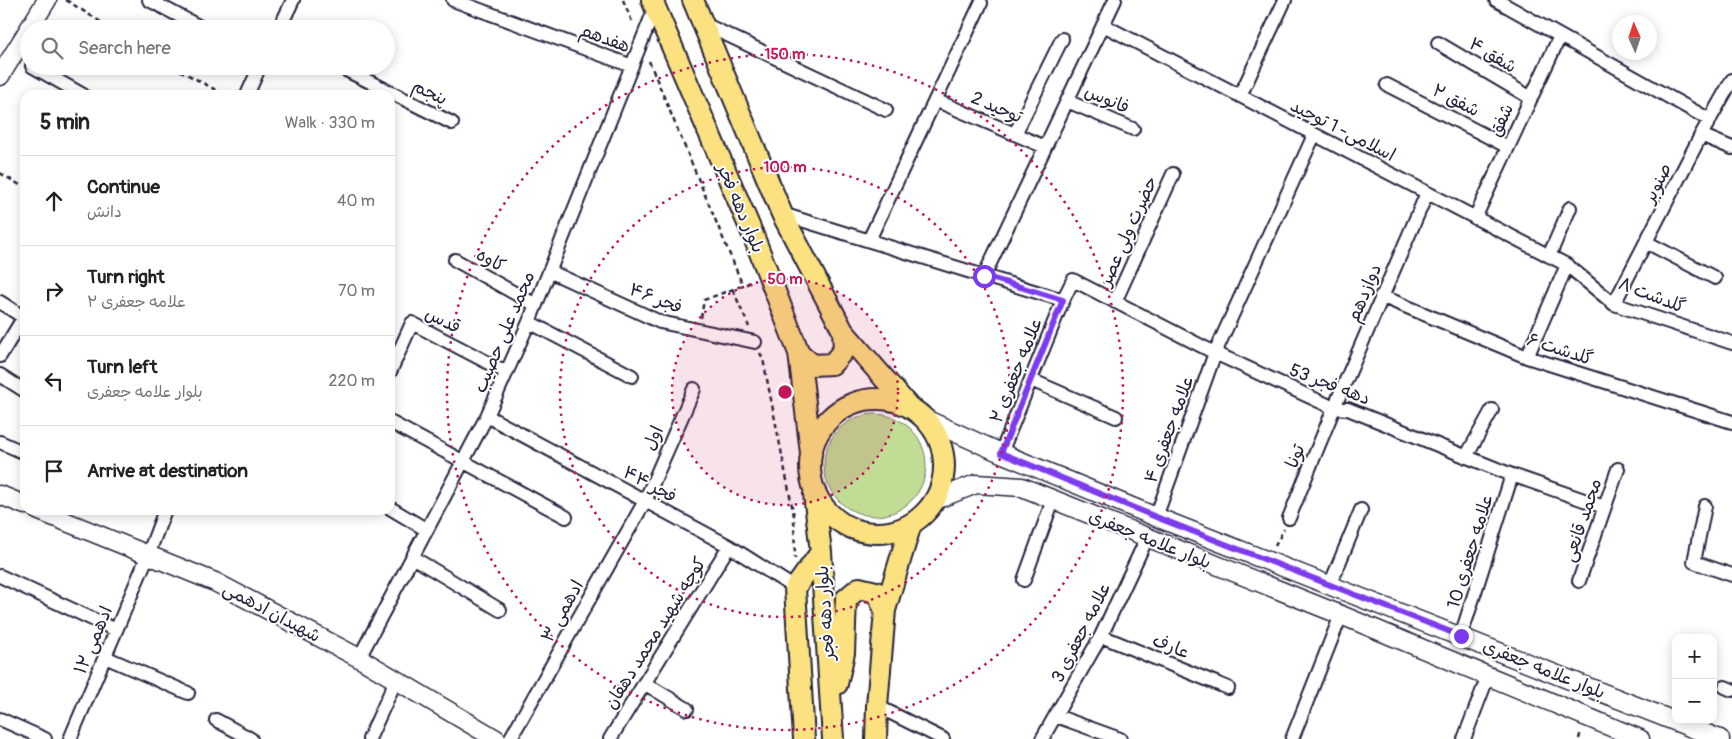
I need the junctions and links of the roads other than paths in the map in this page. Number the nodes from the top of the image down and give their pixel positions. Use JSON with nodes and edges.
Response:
{"nodes":[{"id":1,"x":47,"y":0,"type":"edge"},
{"id":2,"x":149,"y":0,"type":"edge"},
{"id":3,"x":293,"y":0,"type":"edge"},
{"id":4,"x":453,"y":0,"type":"edge"},
{"id":5,"x":693,"y":0,"type":"edge"},
{"id":6,"x":1115,"y":0,"type":"edge"},
{"id":7,"x":1285,"y":0,"type":"edge"},
{"id":8,"x":1496,"y":0,"type":"edge"},
{"id":9,"x":981,"y":3,"type":"dead end"},
{"id":10,"x":653,"y":4,"type":"edge"},
{"id":11,"x":35,"y":20,"type":"edge"},
{"id":12,"x":187,"y":20,"type":"edge"},
{"id":13,"x":283,"y":20,"type":"edge"},
{"id":14,"x":702,"y":22,"type":"junction"},
{"id":15,"x":1103,"y":25,"type":"junction"},
{"id":16,"x":1560,"y":36,"type":"junction"},
{"id":17,"x":1062,"y":39,"type":"dead end"},
{"id":18,"x":20,"y":43,"type":"edge"},
{"id":19,"x":1438,"y":43,"type":"dead end"},
{"id":20,"x":12,"y":55,"type":"junction"},
{"id":21,"x":20,"y":59,"type":"edge"},
{"id":22,"x":632,"y":66,"type":"junction"},
{"id":23,"x":48,"y":75,"type":"edge"},
{"id":24,"x":256,"y":75,"type":"edge"},
{"id":25,"x":356,"y":75,"type":"edge"},
{"id":26,"x":0,"y":76,"type":"edge"},
{"id":27,"x":1732,"y":80,"type":"edge"},
{"id":28,"x":1387,"y":85,"type":"dead end"},
{"id":29,"x":74,"y":90,"type":"edge"},
{"id":30,"x":249,"y":90,"type":"edge"},
{"id":31,"x":386,"y":90,"type":"edge"},
{"id":32,"x":395,"y":94,"type":"edge"},
{"id":33,"x":1240,"y":96,"type":"junction"},
{"id":34,"x":1531,"y":98,"type":"junction"},
{"id":35,"x":936,"y":100,"type":"junction"},
{"id":36,"x":1067,"y":101,"type":"junction"},
{"id":37,"x":886,"y":110,"type":"dead end"},
{"id":38,"x":1710,"y":120,"type":"junction"},
{"id":39,"x":452,"y":123,"type":"dead end"},
{"id":40,"x":1133,"y":129,"type":"dead end"},
{"id":41,"x":1015,"y":134,"type":"junction"},
{"id":42,"x":1314,"y":135,"type":"junction"},
{"id":43,"x":1701,"y":135,"type":"junction"},
{"id":44,"x":1508,"y":146,"type":"junction"},
{"id":45,"x":1045,"y":147,"type":"junction"},
{"id":46,"x":1732,"y":148,"type":"edge"},
{"id":47,"x":1173,"y":174,"type":"dead end"},
{"id":48,"x":1427,"y":193,"type":"junction"},
{"id":49,"x":1570,"y":208,"type":"dead end"},
{"id":50,"x":782,"y":214,"type":"junction"},
{"id":51,"x":1475,"y":218,"type":"junction"},
{"id":52,"x":868,"y":240,"type":"junction"},
{"id":53,"x":1646,"y":242,"type":"junction"},
{"id":54,"x":1549,"y":256,"type":"junction"},
{"id":55,"x":455,"y":260,"type":"dead end"},
{"id":56,"x":1566,"y":266,"type":"junction"},
{"id":57,"x":549,"y":271,"type":"junction"},
{"id":58,"x":984,"y":276,"type":"junction"},
{"id":59,"x":1715,"y":278,"type":"dead end"},
{"id":60,"x":1381,"y":296,"type":"junction"},
{"id":61,"x":1063,"y":300,"type":"junction"},
{"id":62,"x":0,"y":302,"type":"edge"},
{"id":63,"x":1115,"y":302,"type":"junction"},
{"id":64,"x":1614,"y":304,"type":"junction"},
{"id":65,"x":536,"y":305,"type":"junction"},
{"id":66,"x":20,"y":314,"type":"edge"},
{"id":67,"x":529,"y":322,"type":"junction"},
{"id":68,"x":20,"y":323,"type":"edge"},
{"id":69,"x":843,"y":331,"type":"junction"},
{"id":70,"x":755,"y":342,"type":"road end"},
{"id":71,"x":1732,"y":343,"type":"edge"},
{"id":72,"x":799,"y":353,"type":"junction"},
{"id":73,"x":1215,"y":353,"type":"junction"},
{"id":74,"x":0,"y":356,"type":"edge"},
{"id":75,"x":1527,"y":357,"type":"junction"},
{"id":76,"x":395,"y":361,"type":"edge"},
{"id":77,"x":506,"y":372,"type":"junction"},
{"id":78,"x":0,"y":375,"type":"edge"},
{"id":79,"x":632,"y":376,"type":"dead end"},
{"id":80,"x":1031,"y":380,"type":"junction"},
{"id":81,"x":20,"y":388,"type":"edge"},
{"id":82,"x":694,"y":389,"type":"dead end"},
{"id":83,"x":1334,"y":408,"type":"junction"},
{"id":84,"x":1492,"y":410,"type":"dead end"},
{"id":85,"x":916,"y":413,"type":"junction"},
{"id":86,"x":487,"y":416,"type":"junction"},
{"id":87,"x":1116,"y":417,"type":"dead end"},
{"id":88,"x":1732,"y":422,"type":"edge"},
{"id":89,"x":395,"y":425,"type":"edge"},
{"id":90,"x":0,"y":442,"type":"edge"},
{"id":91,"x":20,"y":451,"type":"edge"},
{"id":92,"x":811,"y":453,"type":"junction"},
{"id":93,"x":1001,"y":453,"type":"junction"},
{"id":94,"x":1466,"y":457,"type":"junction"},
{"id":95,"x":462,"y":462,"type":"junction"},
{"id":96,"x":1618,"y":469,"type":"dead end"},
{"id":97,"x":1512,"y":475,"type":"junction"},
{"id":98,"x":813,"y":487,"type":"junction"},
{"id":99,"x":0,"y":495,"type":"edge"},
{"id":100,"x":935,"y":500,"type":"junction"},
{"id":101,"x":1053,"y":500,"type":"junction"},
{"id":102,"x":645,"y":501,"type":"junction"},
{"id":103,"x":20,"y":503,"type":"edge"},
{"id":104,"x":1704,"y":506,"type":"dead end"},
{"id":105,"x":1604,"y":507,"type":"junction"},
{"id":106,"x":1360,"y":510,"type":"dead end"},
{"id":107,"x":395,"y":511,"type":"edge"},
{"id":108,"x":49,"y":515,"type":"edge"},
{"id":109,"x":163,"y":515,"type":"edge"},
{"id":110,"x":566,"y":517,"type":"dead end"},
{"id":111,"x":1156,"y":517,"type":"junction"},
{"id":112,"x":1290,"y":518,"type":"road end"},
{"id":113,"x":911,"y":524,"type":"junction"},
{"id":114,"x":427,"y":530,"type":"junction"},
{"id":115,"x":1146,"y":538,"type":"junction"},
{"id":116,"x":729,"y":546,"type":"junction"},
{"id":117,"x":821,"y":552,"type":"junction"},
{"id":118,"x":148,"y":555,"type":"junction"},
{"id":119,"x":412,"y":557,"type":"junction"},
{"id":120,"x":0,"y":576,"type":"edge"},
{"id":121,"x":1732,"y":576,"type":"edge"},
{"id":122,"x":1024,"y":580,"type":"dead end"},
{"id":123,"x":1579,"y":581,"type":"dead end"},
{"id":124,"x":1330,"y":585,"type":"junction"},
{"id":125,"x":795,"y":588,"type":"junction"},
{"id":126,"x":1321,"y":607,"type":"junction"},
{"id":127,"x":500,"y":610,"type":"dead end"},
{"id":128,"x":885,"y":610,"type":"junction"},
{"id":129,"x":1341,"y":615,"type":"junction"},
{"id":130,"x":116,"y":630,"type":"junction"},
{"id":131,"x":1101,"y":636,"type":"junction"},
{"id":132,"x":1461,"y":636,"type":"junction"},
{"id":133,"x":105,"y":657,"type":"junction"},
{"id":134,"x":359,"y":658,"type":"junction"},
{"id":135,"x":1488,"y":676,"type":"junction"},
{"id":136,"x":396,"y":680,"type":"junction"},
{"id":137,"x":644,"y":683,"type":"junction"},
{"id":138,"x":1228,"y":688,"type":"dead end"},
{"id":139,"x":188,"y":693,"type":"dead end"},
{"id":140,"x":877,"y":706,"type":"junction"},
{"id":141,"x":832,"y":708,"type":"junction"},
{"id":142,"x":687,"y":709,"type":"dead end"},
{"id":143,"x":1056,"y":716,"type":"junction"},
{"id":144,"x":0,"y":719,"type":"edge"},
{"id":145,"x":216,"y":720,"type":"dead end"},
{"id":146,"x":45,"y":739,"type":"edge"},
{"id":147,"x":70,"y":739,"type":"edge"},
{"id":148,"x":251,"y":739,"type":"edge"},
{"id":149,"x":369,"y":739,"type":"edge"},
{"id":150,"x":496,"y":739,"type":"edge"},
{"id":151,"x":510,"y":739,"type":"edge"},
{"id":152,"x":610,"y":739,"type":"edge"},
{"id":153,"x":804,"y":739,"type":"edge"},
{"id":154,"x":833,"y":739,"type":"edge"},
{"id":155,"x":876,"y":739,"type":"edge"},
{"id":156,"x":943,"y":739,"type":"edge"},
{"id":157,"x":1042,"y":739,"type":"edge"},
{"id":158,"x":1120,"y":739,"type":"edge"},
{"id":159,"x":1292,"y":739,"type":"edge"},
{"id":160,"x":1464,"y":739,"type":"edge"},
{"id":161,"x":1640,"y":739,"type":"edge"},
{"id":162,"x":1720,"y":739,"type":"edge"}],
"edges":[{"from":1,"to":11,"type":"main road"},
{"from":2,"to":12,"type":"street"},
{"from":3,"to":13,"type":"street"},
{"from":4,"to":22,"type":"street","name":"هفدهم"},
{"from":5,"to":14,"type":"main road","name":"بلوار دهه فجر"},
{"from":6,"to":15,"type":"street"},
{"from":7,"to":33,"type":"street"},
{"from":8,"to":16,"type":"street"},
{"from":9,"to":35,"type":"street"},
{"from":10,"to":22,"type":"street","name":"محمد علی حصیب"},
{"from":10,"to":72,"type":"main road","name":"بلوار دهه فجر"},
{"from":14,"to":37,"type":"street"},
{"from":14,"to":50,"type":"main road","name":"بلوار دهه فجر"},
{"from":15,"to":33,"type":"street","name":"اسلامی- 1 توحید"},
{"from":15,"to":36,"type":"street"},
{"from":16,"to":34,"type":"street","name":"شفق"},
{"from":16,"to":38,"type":"street"},
{"from":17,"to":41,"type":"street"},
{"from":18,"to":20,"type":"main road"},
{"from":19,"to":34,"type":"street","name":"شفق ۴"},
{"from":20,"to":21,"type":"street"},
{"from":20,"to":26,"type":"main road"},
{"from":22,"to":57,"type":"street","name":"محمد علی حصیب"},
{"from":23,"to":29,"type":"street"},
{"from":24,"to":30,"type":"street"},
{"from":25,"to":31,"type":"street","name":"پنجم"},
{"from":27,"to":38,"type":"street","name":"صنوبر"},
{"from":28,"to":44,"type":"street","name":"شفق ۲"},
{"from":32,"to":39,"type":"street","name":"پنجم"},
{"from":33,"to":42,"type":"street","name":"اسلامی- 1 توحید"},
{"from":34,"to":44,"type":"street","name":"شفق"},
{"from":35,"to":41,"type":"street","name":"توحید 2"},
{"from":35,"to":52,"type":"street"},
{"from":36,"to":40,"type":"street","name":"فانوس"},
{"from":36,"to":45,"type":"street"},
{"from":38,"to":43,"type":"street","name":"صنوبر"},
{"from":41,"to":45,"type":"street","name":"توحید 2"},
{"from":42,"to":48,"type":"street","name":"اسلامی- 1 توحید"},
{"from":42,"to":73,"type":"street","name":"علامه جعفری ۴"},
{"from":43,"to":46,"type":"street"},
{"from":43,"to":53,"type":"street","name":"صنوبر"},
{"from":44,"to":51,"type":"street","name":"شفق"},
{"from":45,"to":58,"type":"street"},
{"from":47,"to":63,"type":"street","name":"حضرت ولی عصر"},
{"from":48,"to":51,"type":"street","name":"اسلامی- 1 توحید"},
{"from":48,"to":60,"type":"street","name":"دوازدهم"},
{"from":49,"to":54,"type":"street"},
{"from":50,"to":52,"type":"street"},
{"from":50,"to":69,"type":"main road","name":"بلوار دهه فجر"},
{"from":51,"to":54,"type":"street","name":"اسلامی- 1 توحید"},
{"from":52,"to":58,"type":"street"},
{"from":53,"to":59,"type":"street"},
{"from":53,"to":64,"type":"street","name":"صنوبر"},
{"from":54,"to":56,"type":"street","name":"اسلامی- 1 توحید"},
{"from":55,"to":65,"type":"street","name":"کاوه"},
{"from":56,"to":64,"type":"street","name":"گلدشت ۸"},
{"from":56,"to":75,"type":"street"},
{"from":57,"to":65,"type":"street","name":"محمد علی حصیب"},
{"from":57,"to":70,"type":"street","name":"فجر ۴۶"},
{"from":58,"to":61,"type":"street"},
{"from":60,"to":75,"type":"street","name":"گلدشت ۶"},
{"from":60,"to":83,"type":"street","name":"دوازدهم"},
{"from":61,"to":63,"type":"street","name":"دهه فجر 53"},
{"from":61,"to":80,"type":"street","name":"علامه جعفری ۲"},
{"from":62,"to":66,"type":"street"},
{"from":63,"to":73,"type":"street","name":"دهه فجر 53"},
{"from":64,"to":71,"type":"street","name":"گلدشت ۸"},
{"from":65,"to":67,"type":"street","name":"محمد علی حصیب"},
{"from":67,"to":77,"type":"street","name":"محمد علی حصیب"},
{"from":67,"to":79,"type":"street"},
{"from":68,"to":74,"type":"street"},
{"from":69,"to":72,"type":"main road"},
{"from":69,"to":85,"type":"main road","name":"بلوار دهه فجر"},
{"from":72,"to":92,"type":"main road","name":"بلوار دهه فجر"},
{"from":73,"to":83,"type":"street","name":"دهه فجر 53"},
{"from":73,"to":111,"type":"street","name":"علامه جعفری ۴"},
{"from":75,"to":88,"type":"street","name":"گلدشت ۶"},
{"from":76,"to":77,"type":"street","name":"قدس"},
{"from":77,"to":86,"type":"street","name":"محمد علی حصیب"},
{"from":78,"to":81,"type":"street"},
{"from":80,"to":87,"type":"street"},
{"from":80,"to":93,"type":"street","name":"علامه جعفری ۲"},
{"from":82,"to":102,"type":"street","name":"اول"},
{"from":83,"to":94,"type":"street","name":"دهه فجر 53"},
{"from":83,"to":112,"type":"street","name":"تونا"},
{"from":84,"to":94,"type":"street"},
{"from":85,"to":92,"type":"main road"},
{"from":85,"to":93,"type":"main road","name":"بلوار علامه جعفری"},
{"from":85,"to":100,"type":"main road"},
{"from":86,"to":95,"type":"street","name":"محمد علی حصیب"},
{"from":86,"to":102,"type":"street","name":"فجر ۴۴"},
{"from":89,"to":95,"type":"street"},
{"from":90,"to":91,"type":"street"},
{"from":92,"to":98,"type":"main road"},
{"from":93,"to":111,"type":"main road","name":"بلوار علامه جعفری"},
{"from":94,"to":97,"type":"street","name":"دهه فجر 53"},
{"from":95,"to":110,"type":"street"},
{"from":95,"to":114,"type":"street","name":"محمد علی حصیب"},
{"from":96,"to":105,"type":"street","name":"محمد قانعی"},
{"from":97,"to":105,"type":"street","name":"دهه فجر 53"},
{"from":97,"to":132,"type":"street","name":"علامه جعفری 10"},
{"from":98,"to":113,"type":"main road"},
{"from":98,"to":117,"type":"main road","name":"بلوار دهه فجر"},
{"from":99,"to":103,"type":"main road"},
{"from":100,"to":101,"type":"main road","name":"بلوار علامه جعفری"},
{"from":100,"to":113,"type":"main road"},
{"from":101,"to":115,"type":"main road","name":"بلوار علامه جعفری"},
{"from":101,"to":122,"type":"street"},
{"from":102,"to":116,"type":"street","name":"فجر ۴۴"},
{"from":102,"to":151,"type":"street","name":"ادهمی ۳"},
{"from":104,"to":121,"type":"street"},
{"from":105,"to":123,"type":"street","name":"محمد قانعی"},
{"from":106,"to":124,"type":"street"},
{"from":107,"to":114,"type":"street"},
{"from":108,"to":118,"type":"main road","name":"شهیدان ادهمی"},
{"from":109,"to":118,"type":"street","name":"ادهمی ۱۲"},
{"from":111,"to":124,"type":"main road","name":"بلوار علامه جعفری"},
{"from":113,"to":128,"type":"main road"},
{"from":114,"to":119,"type":"street","name":"محمد علی حصیب"},
{"from":115,"to":126,"type":"main road","name":"بلوار علامه جعفری"},
{"from":115,"to":131,"type":"street","name":"علامه جعفری 3"},
{"from":116,"to":125,"type":"street","name":"فجر ۴۴"},
{"from":116,"to":137,"type":"street","name":"کوچه شهید محمد دهقان"},
{"from":117,"to":125,"type":"main road"},
{"from":117,"to":141,"type":"main road","name":"بلوار دهه فجر"},
{"from":118,"to":130,"type":"street","name":"ادهمی ۱۲"},
{"from":118,"to":134,"type":"main road","name":"شهیدان ادهمی"},
{"from":119,"to":127,"type":"street"},
{"from":119,"to":134,"type":"street","name":"محمد علی حصیب"},
{"from":120,"to":130,"type":"street"},
{"from":124,"to":126,"type":"main road"},
{"from":124,"to":132,"type":"main road","name":"بلوار علامه جعفری"},
{"from":125,"to":153,"type":"main road"},
{"from":126,"to":129,"type":"main road","name":"بلوار علامه جعفری"},
{"from":128,"to":140,"type":"main road"},
{"from":128,"to":141,"type":"main road"},
{"from":129,"to":135,"type":"main road","name":"بلوار علامه جعفری"},
{"from":129,"to":159,"type":"street"},
{"from":130,"to":133,"type":"street","name":"ادهمی ۱۲"},
{"from":131,"to":138,"type":"street","name":"عارف"},
{"from":131,"to":143,"type":"street","name":"علامه جعفری 3"},
{"from":132,"to":162,"type":"main road","name":"بلوار علامه جعفری"},
{"from":133,"to":139,"type":"street"},
{"from":133,"to":147,"type":"street","name":"ادهمی ۱۲"},
{"from":134,"to":136,"type":"main road","name":"شهیدان ادهمی"},
{"from":135,"to":160,"type":"street"},
{"from":135,"to":161,"type":"main road","name":"بلوار علامه جعفری"},
{"from":136,"to":149,"type":"street"},
{"from":136,"to":150,"type":"main road","name":"شهیدان ادهمی"},
{"from":137,"to":142,"type":"street"},
{"from":137,"to":152,"type":"street","name":"کوچه شهید محمد دهقان"},
{"from":140,"to":155,"type":"main road"},
{"from":140,"to":156,"type":"street"},
{"from":141,"to":154,"type":"main road","name":"بلوار دهه فجر"},
{"from":143,"to":157,"type":"street","name":"علامه جعفری 3"},
{"from":143,"to":158,"type":"street"},
{"from":144,"to":146,"type":"street"},
{"from":145,"to":148,"type":"street"}]}
